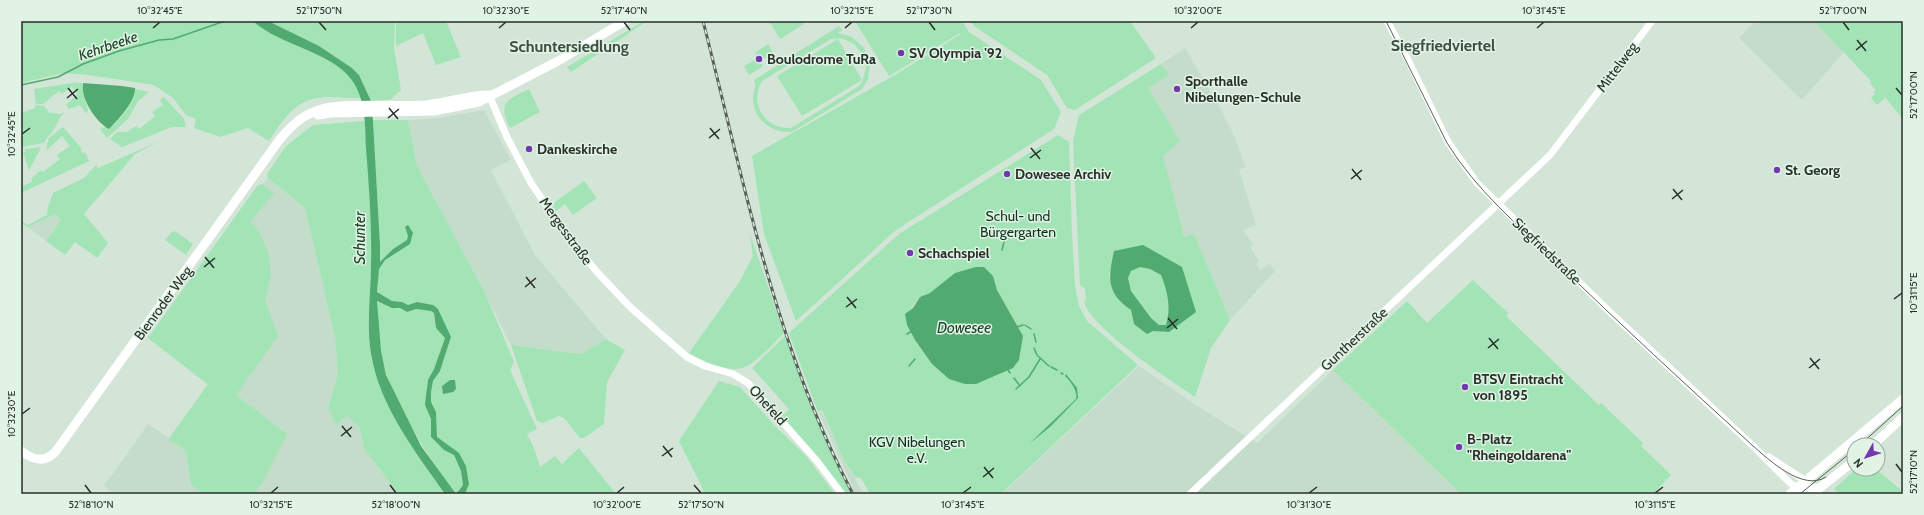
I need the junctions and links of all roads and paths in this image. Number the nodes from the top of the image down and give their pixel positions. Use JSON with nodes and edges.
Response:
{"nodes":[{"id":1,"x":625,"y":21,"type":"edge"},
{"id":2,"x":1387,"y":21,"type":"edge"},
{"id":3,"x":1652,"y":21,"type":"edge"},
{"id":4,"x":489,"y":96,"type":"junction"},
{"id":5,"x":1497,"y":204,"type":"junction"},
{"id":6,"x":672,"y":345,"type":"joint"},
{"id":7,"x":1903,"y":398,"type":"edge"},
{"id":8,"x":1903,"y":417,"type":"edge"},
{"id":9,"x":1882,"y":437,"type":"edge"},
{"id":10,"x":21,"y":451,"type":"edge"},
{"id":11,"x":1777,"y":466,"type":"junction"},
{"id":12,"x":1846,"y":468,"type":"edge"},
{"id":13,"x":1822,"y":487,"type":"junction"},
{"id":14,"x":1800,"y":489,"type":"edge"},
{"id":15,"x":842,"y":494,"type":"edge"},
{"id":16,"x":1190,"y":494,"type":"edge"},
{"id":17,"x":1812,"y":494,"type":"edge"}],
"edges":[{"from":1,"to":4,"type":"main road","name":"Bienroder Weg"},
{"from":2,"to":5,"type":"street","name":"Siegfriedstraße"},
{"from":3,"to":5,"type":"street","name":"Mittelweg"},
{"from":4,"to":6,"type":"street","name":"Mergesstraße"},
{"from":4,"to":10,"type":"main road","name":"Bienroder Weg"},
{"from":5,"to":11,"type":"street","name":"Siegfriedstraße"},
{"from":5,"to":16,"type":"street","name":"Guntherstraße"},
{"from":6,"to":15,"type":"street","name":"Ohefeld"},
{"from":7,"to":14,"type":"main road"},
{"from":8,"to":9,"type":"main road"},
{"from":11,"to":14,"type":"street","name":"Siegfriedstraße"},
{"from":11,"to":14,"type":"street","name":"Siegfriedstraße"},
{"from":12,"to":13,"type":"main road"},
{"from":13,"to":14,"type":"street"},
{"from":13,"to":17,"type":"main road"}]}
